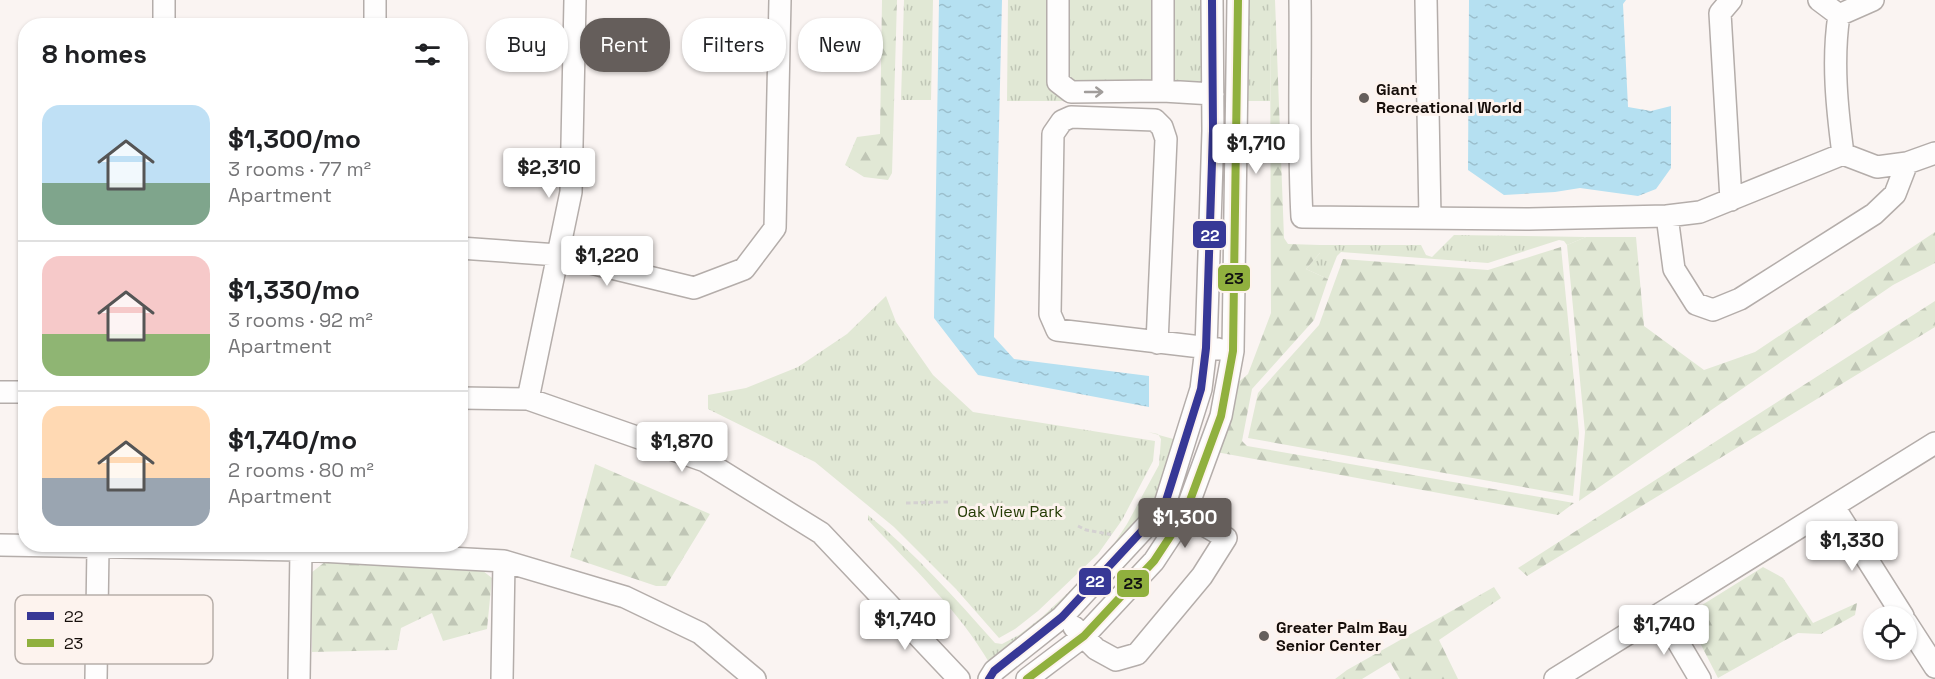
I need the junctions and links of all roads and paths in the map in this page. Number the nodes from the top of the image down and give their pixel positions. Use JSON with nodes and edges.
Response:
{"nodes":[{"id":1,"x":164,"y":0,"type":"edge"},
{"id":2,"x":375,"y":0,"type":"edge"},
{"id":3,"x":575,"y":0,"type":"edge"},
{"id":4,"x":780,"y":0,"type":"edge"},
{"id":5,"x":1058,"y":0,"type":"edge"},
{"id":6,"x":1163,"y":0,"type":"edge"},
{"id":7,"x":1212,"y":0,"type":"edge"},
{"id":8,"x":1238,"y":0,"type":"edge"},
{"id":9,"x":1300,"y":0,"type":"edge"},
{"id":10,"x":1426,"y":0,"type":"edge"},
{"id":11,"x":1731,"y":0,"type":"edge"},
{"id":12,"x":1819,"y":0,"type":"edge"},
{"id":13,"x":1873,"y":0,"type":"edge"},
{"id":14,"x":1839,"y":15,"type":"junction"},
{"id":15,"x":164,"y":18,"type":"edge"},
{"id":16,"x":375,"y":18,"type":"edge"},
{"id":17,"x":1163,"y":92,"type":"junction"},
{"id":18,"x":1212,"y":94,"type":"junction"},
{"id":19,"x":1935,"y":153,"type":"edge"},
{"id":20,"x":1843,"y":154,"type":"junction"},
{"id":21,"x":1907,"y":163,"type":"junction"},
{"id":22,"x":1731,"y":200,"type":"junction"},
{"id":23,"x":1667,"y":216,"type":"junction"},
{"id":24,"x":1430,"y":218,"type":"junction"},
{"id":25,"x":468,"y":249,"type":"edge"},
{"id":26,"x":558,"y":255,"type":"junction"},
{"id":27,"x":1157,"y":343,"type":"junction"},
{"id":28,"x":1206,"y":348,"type":"junction"},
{"id":29,"x":1233,"y":351,"type":"junction"},
{"id":30,"x":0,"y":392,"type":"edge"},
{"id":31,"x":18,"y":392,"type":"edge"},
{"id":32,"x":468,"y":398,"type":"edge"},
{"id":33,"x":528,"y":399,"type":"junction"},
{"id":34,"x":1935,"y":443,"type":"edge"},
{"id":35,"x":948,"y":502,"type":"dead end"},
{"id":36,"x":906,"y":503,"type":"dead end"},
{"id":37,"x":1164,"y":507,"type":"junction"},
{"id":38,"x":1834,"y":507,"type":"junction"},
{"id":39,"x":1185,"y":514,"type":"junction"},
{"id":40,"x":1078,"y":526,"type":"dead end"},
{"id":41,"x":1116,"y":536,"type":"dead end"},
{"id":42,"x":0,"y":545,"type":"edge"},
{"id":43,"x":18,"y":545,"type":"edge"},
{"id":44,"x":98,"y":552,"type":"edge"},
{"id":45,"x":301,"y":552,"type":"edge"},
{"id":46,"x":338,"y":552,"type":"edge"},
{"id":47,"x":504,"y":561,"type":"junction"},
{"id":48,"x":97,"y":595,"type":"edge"},
{"id":49,"x":1897,"y":606,"type":"edge"},
{"id":50,"x":1661,"y":613,"type":"junction"},
{"id":51,"x":1062,"y":617,"type":"junction"},
{"id":52,"x":1084,"y":636,"type":"junction"},
{"id":53,"x":1917,"y":639,"type":"edge"},
{"id":54,"x":96,"y":664,"type":"edge"},
{"id":55,"x":1935,"y":667,"type":"edge"},
{"id":56,"x":96,"y":679,"type":"edge"},
{"id":57,"x":299,"y":679,"type":"edge"},
{"id":58,"x":502,"y":679,"type":"edge"},
{"id":59,"x":755,"y":679,"type":"edge"},
{"id":60,"x":959,"y":679,"type":"edge"},
{"id":61,"x":989,"y":679,"type":"edge"},
{"id":62,"x":1027,"y":679,"type":"edge"},
{"id":63,"x":1555,"y":679,"type":"edge"},
{"id":64,"x":1700,"y":679,"type":"edge"}],
"edges":[{"from":1,"to":15,"type":"street"},
{"from":2,"to":16,"type":"street"},
{"from":3,"to":26,"type":"street"},
{"from":4,"to":26,"type":"street"},
{"from":5,"to":17,"type":"street","one_way":true},
{"from":6,"to":17,"type":"street"},
{"from":7,"to":18,"type":"street"},
{"from":8,"to":29,"type":"street"},
{"from":9,"to":24,"type":"street"},
{"from":10,"to":24,"type":"street"},
{"from":11,"to":22,"type":"street"},
{"from":12,"to":14,"type":"street"},
{"from":13,"to":14,"type":"street"},
{"from":14,"to":20,"type":"street"},
{"from":17,"to":18,"type":"street"},
{"from":18,"to":28,"type":"street"},
{"from":19,"to":21,"type":"street"},
{"from":20,"to":21,"type":"street"},
{"from":20,"to":22,"type":"street"},
{"from":21,"to":23,"type":"street"},
{"from":22,"to":23,"type":"street"},
{"from":23,"to":24,"type":"street"},
{"from":25,"to":26,"type":"street"},
{"from":26,"to":33,"type":"street"},
{"from":27,"to":27,"type":"street"},
{"from":27,"to":28,"type":"street"},
{"from":28,"to":29,"type":"street"},
{"from":28,"to":37,"type":"street"},
{"from":29,"to":39,"type":"street"},
{"from":30,"to":31,"type":"street"},
{"from":32,"to":33,"type":"street"},
{"from":33,"to":60,"type":"street"},
{"from":34,"to":38,"type":"street"},
{"from":35,"to":36,"type":"path"},
{"from":37,"to":39,"type":"street"},
{"from":37,"to":51,"type":"street"},
{"from":38,"to":49,"type":"street"},
{"from":38,"to":50,"type":"street"},
{"from":39,"to":52,"type":"street"},
{"from":39,"to":52,"type":"street"},
{"from":40,"to":41,"type":"path"},
{"from":42,"to":43,"type":"street"},
{"from":44,"to":48,"type":"street"},
{"from":45,"to":57,"type":"street"},
{"from":46,"to":47,"type":"street"},
{"from":47,"to":58,"type":"street"},
{"from":47,"to":59,"type":"street"},
{"from":50,"to":63,"type":"street"},
{"from":50,"to":64,"type":"street"},
{"from":51,"to":52,"type":"street"},
{"from":51,"to":61,"type":"street"},
{"from":52,"to":62,"type":"street"},
{"from":53,"to":55,"type":"street"},
{"from":54,"to":56,"type":"street"}]}
